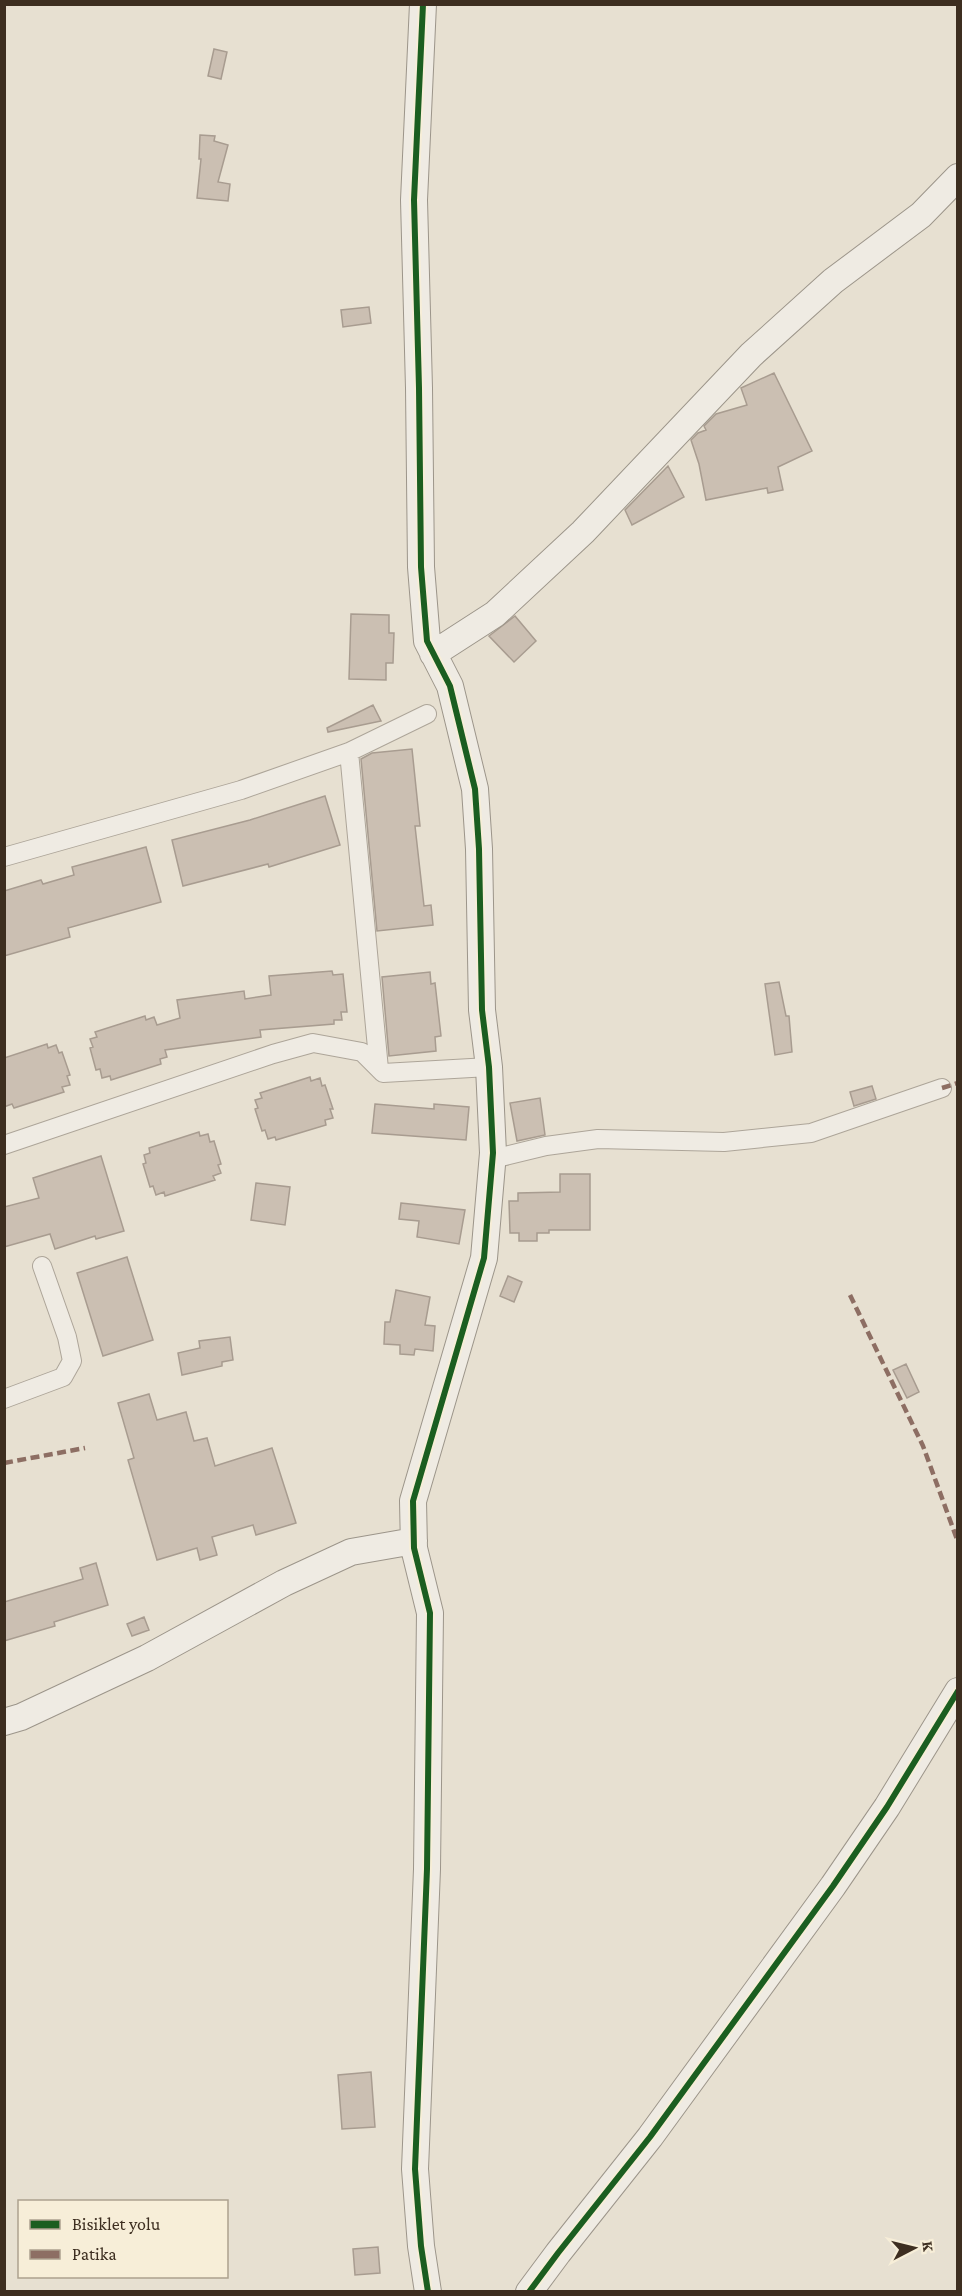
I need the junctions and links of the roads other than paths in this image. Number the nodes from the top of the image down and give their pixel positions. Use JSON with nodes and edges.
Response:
{"nodes":[{"id":1,"x":423,"y":4,"type":"edge"},
{"id":2,"x":957,"y":177,"type":"edge"},
{"id":3,"x":433,"y":654,"type":"junction"},
{"id":4,"x":427,"y":714,"type":"dead end"},
{"id":5,"x":349,"y":752,"type":"junction"},
{"id":6,"x":4,"y":857,"type":"edge"},
{"id":7,"x":489,"y":1067,"type":"junction"},
{"id":8,"x":378,"y":1069,"type":"junction"},
{"id":9,"x":942,"y":1088,"type":"dead end"},
{"id":10,"x":4,"y":1144,"type":"edge"},
{"id":11,"x":493,"y":1159,"type":"junction"},
{"id":12,"x":42,"y":1266,"type":"dead end"},
{"id":13,"x":4,"y":1399,"type":"edge"},
{"id":14,"x":414,"y":1541,"type":"junction"},
{"id":15,"x":957,"y":1691,"type":"edge"},
{"id":16,"x":4,"y":1722,"type":"edge"},
{"id":17,"x":428,"y":2292,"type":"edge"},
{"id":18,"x":530,"y":2292,"type":"edge"}],
"edges":[{"from":1,"to":3,"type":"street"},
{"from":2,"to":3,"type":"street"},
{"from":3,"to":7,"type":"street"},
{"from":4,"to":5,"type":"street"},
{"from":5,"to":6,"type":"street"},
{"from":5,"to":8,"type":"street"},
{"from":7,"to":8,"type":"street"},
{"from":7,"to":11,"type":"street"},
{"from":8,"to":10,"type":"street"},
{"from":9,"to":11,"type":"street"},
{"from":11,"to":14,"type":"street"},
{"from":12,"to":13,"type":"street"},
{"from":14,"to":16,"type":"street"},
{"from":14,"to":17,"type":"street"},
{"from":15,"to":18,"type":"street"}]}
